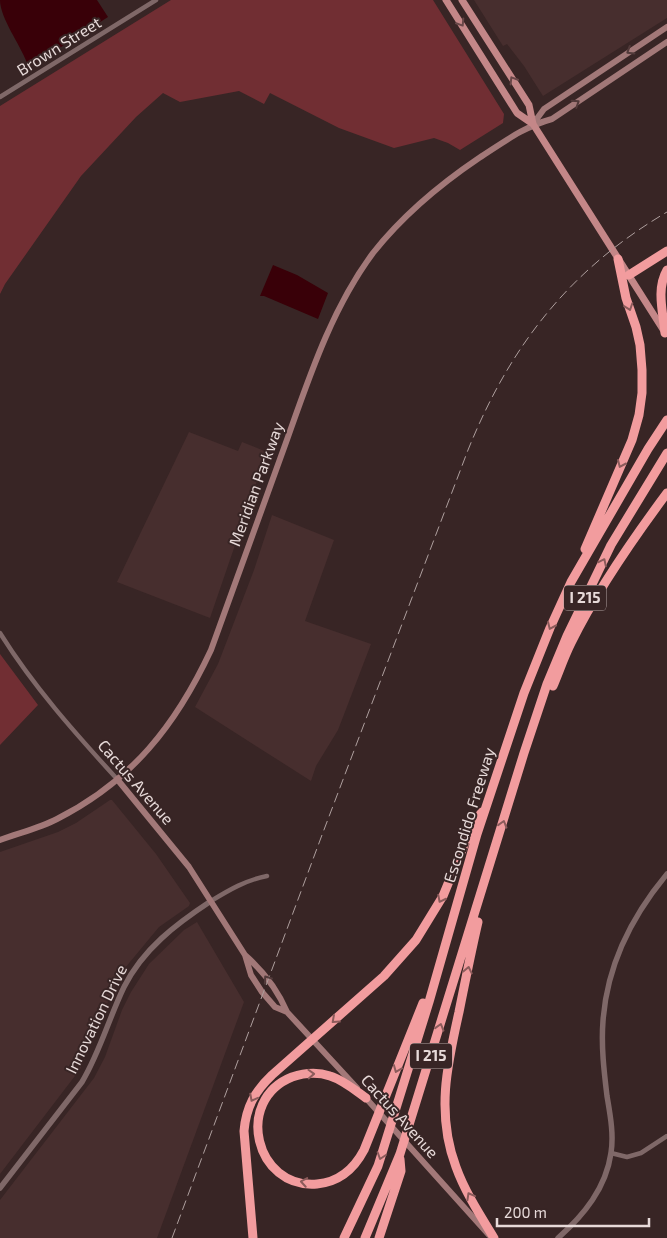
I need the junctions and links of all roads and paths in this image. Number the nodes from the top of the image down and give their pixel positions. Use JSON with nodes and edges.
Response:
{"nodes":[{"id":1,"x":156,"y":0,"type":"edge"},
{"id":2,"x":446,"y":0,"type":"edge"},
{"id":3,"x":462,"y":0,"type":"edge"},
{"id":4,"x":667,"y":27,"type":"edge"},
{"id":5,"x":667,"y":42,"type":"edge"},
{"id":6,"x":0,"y":96,"type":"edge"},
{"id":7,"x":533,"y":124,"type":"junction"},
{"id":8,"x":667,"y":251,"type":"edge"},
{"id":9,"x":618,"y":259,"type":"junction"},
{"id":10,"x":667,"y":270,"type":"edge"},
{"id":11,"x":631,"y":279,"type":"junction"},
{"id":12,"x":666,"y":334,"type":"edge"},
{"id":13,"x":667,"y":420,"type":"edge"},
{"id":14,"x":667,"y":453,"type":"edge"},
{"id":15,"x":667,"y":493,"type":"edge"},
{"id":16,"x":571,"y":582,"type":"junction"},
{"id":17,"x":0,"y":633,"type":"edge"},
{"id":18,"x":524,"y":753,"type":"junction"},
{"id":19,"x":117,"y":779,"type":"junction"},
{"id":20,"x":485,"y":808,"type":"junction"},
{"id":21,"x":0,"y":840,"type":"edge"},
{"id":22,"x":488,"y":870,"type":"junction"},
{"id":23,"x":667,"y":874,"type":"edge"},
{"id":24,"x":267,"y":876,"type":"dead end"},
{"id":25,"x":210,"y":901,"type":"junction"},
{"id":26,"x":446,"y":942,"type":"junction"},
{"id":27,"x":245,"y":955,"type":"junction"},
{"id":28,"x":287,"y":1012,"type":"junction"},
{"id":29,"x":312,"y":1038,"type":"junction"},
{"id":30,"x":368,"y":1100,"type":"junction"},
{"id":31,"x":667,"y":1136,"type":"edge"},
{"id":32,"x":611,"y":1152,"type":"junction"},
{"id":33,"x":400,"y":1154,"type":"junction"},
{"id":34,"x":0,"y":1188,"type":"edge"},
{"id":35,"x":253,"y":1238,"type":"edge"},
{"id":36,"x":344,"y":1238,"type":"edge"},
{"id":37,"x":365,"y":1238,"type":"edge"},
{"id":38,"x":379,"y":1238,"type":"edge"},
{"id":39,"x":493,"y":1238,"type":"edge"},
{"id":40,"x":558,"y":1238,"type":"edge"}],
"edges":[{"from":1,"to":6,"type":"street","name":"Brown Street"},
{"from":2,"to":7,"type":"main road","one_way":true},
{"from":7,"to":3,"type":"main road","one_way":true},
{"from":4,"to":7,"type":"main road","one_way":true},
{"from":7,"to":5,"type":"main road","one_way":true},
{"from":7,"to":9,"type":"main road"},
{"from":7,"to":19,"type":"main road","name":"Meridian Parkway"},
{"from":8,"to":11,"type":"highway"},
{"from":9,"to":11,"type":"main road"},
{"from":9,"to":16,"type":"highway","one_way":true},
{"from":10,"to":12,"type":"highway"},
{"from":11,"to":12,"type":"main road"},
{"from":13,"to":16,"type":"highway","name":"Escondido Freeway","number":"I 215"},
{"from":18,"to":14,"type":"highway","number":"I 215","one_way":true},
{"from":15,"to":18,"type":"highway"},
{"from":16,"to":20,"type":"highway","name":"Escondido Freeway","number":"I 215","one_way":true},
{"from":17,"to":19,"type":"street","name":"Cactus Avenue"},
{"from":22,"to":18,"type":"highway","number":"I 215","one_way":true},
{"from":19,"to":21,"type":"main road","name":"Meridian Parkway"},
{"from":19,"to":25,"type":"main road","name":"Cactus Avenue"},
{"from":20,"to":26,"type":"highway","name":"Escondido Freeway","number":"I 215"},
{"from":20,"to":29,"type":"highway","one_way":true},
{"from":33,"to":22,"type":"highway","number":"I 215","one_way":true},
{"from":39,"to":22,"type":"highway","one_way":true},
{"from":23,"to":32,"type":"street"},
{"from":24,"to":25,"type":"street","name":"Innovation Drive"},
{"from":25,"to":27,"type":"main road","name":"Cactus Avenue"},
{"from":25,"to":34,"type":"street","name":"Innovation Drive"},
{"from":26,"to":30,"type":"highway","one_way":true},
{"from":26,"to":36,"type":"highway","name":"Escondido Freeway","number":"I 215","one_way":true},
{"from":28,"to":27,"type":"main road","name":"Cactus Avenue","one_way":true},
{"from":27,"to":28,"type":"main road","name":"Cactus Avenue"},
{"from":28,"to":29,"type":"main road","name":"Cactus Avenue"},
{"from":29,"to":30,"type":"main road","name":"Cactus Avenue"},
{"from":29,"to":35,"type":"highway","one_way":true},
{"from":30,"to":39,"type":"main road","name":"Cactus Avenue"},
{"from":31,"to":32,"type":"street"},
{"from":32,"to":40,"type":"street"},
{"from":33,"to":37,"type":"highway","number":"I 215"},
{"from":33,"to":38,"type":"highway"}]}
